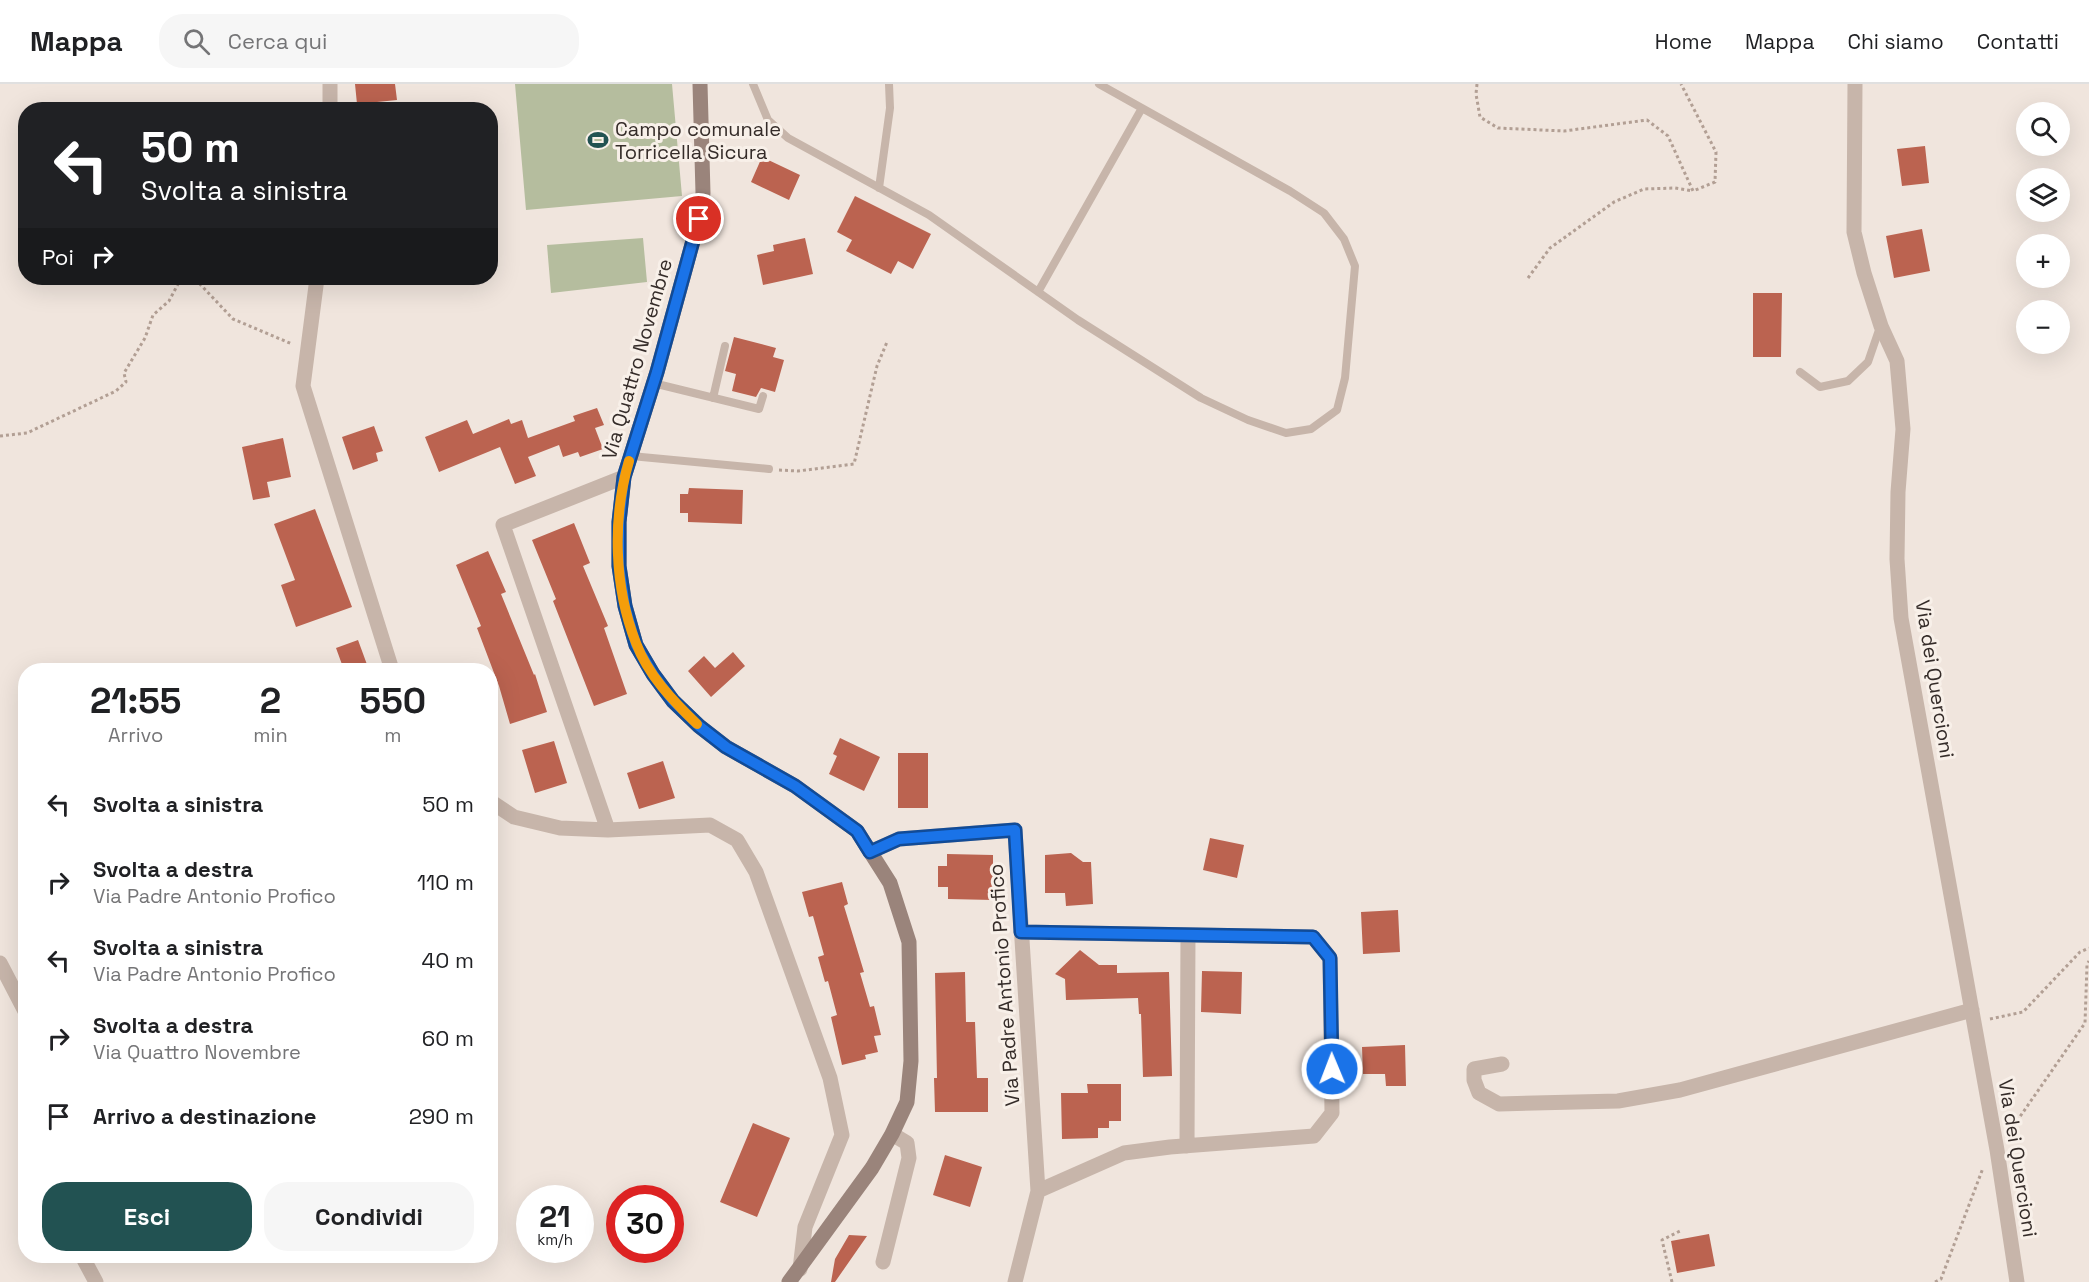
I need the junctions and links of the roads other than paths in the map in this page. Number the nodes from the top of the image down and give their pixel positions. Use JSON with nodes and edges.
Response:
{"nodes":[{"id":1,"x":330,"y":84,"type":"edge"},
{"id":2,"x":700,"y":84,"type":"edge"},
{"id":3,"x":753,"y":84,"type":"edge"},
{"id":4,"x":890,"y":84,"type":"edge"},
{"id":5,"x":1099,"y":84,"type":"edge"},
{"id":6,"x":1855,"y":84,"type":"edge"},
{"id":7,"x":330,"y":102,"type":"edge"},
{"id":8,"x":1142,"y":108,"type":"junction"},
{"id":9,"x":879,"y":188,"type":"junction"},
{"id":10,"x":316,"y":285,"type":"edge"},
{"id":11,"x":1038,"y":292,"type":"junction"},
{"id":12,"x":1881,"y":326,"type":"junction"},
{"id":13,"x":725,"y":346,"type":"dead end"},
{"id":14,"x":1800,"y":372,"type":"dead end"},
{"id":15,"x":653,"y":383,"type":"junction"},
{"id":16,"x":763,"y":396,"type":"dead end"},
{"id":17,"x":713,"y":398,"type":"junction"},
{"id":18,"x":631,"y":456,"type":"junction"},
{"id":19,"x":769,"y":469,"type":"road end"},
{"id":20,"x":624,"y":477,"type":"junction"},
{"id":21,"x":390,"y":663,"type":"edge"},
{"id":22,"x":498,"y":806,"type":"edge"},
{"id":23,"x":608,"y":830,"type":"junction"},
{"id":24,"x":870,"y":852,"type":"junction"},
{"id":25,"x":1021,"y":932,"type":"junction"},
{"id":26,"x":1188,"y":935,"type":"junction"},
{"id":27,"x":0,"y":963,"type":"edge"},
{"id":28,"x":18,"y":998,"type":"edge"},
{"id":29,"x":1973,"y":1016,"type":"junction"},
{"id":30,"x":1502,"y":1064,"type":"dead end"},
{"id":31,"x":892,"y":1134,"type":"junction"},
{"id":32,"x":1187,"y":1146,"type":"junction"},
{"id":33,"x":1038,"y":1191,"type":"junction"},
{"id":34,"x":883,"y":1262,"type":"dead end"},
{"id":35,"x":86,"y":1263,"type":"edge"},
{"id":36,"x":800,"y":1269,"type":"junction"},
{"id":37,"x":96,"y":1282,"type":"edge"},
{"id":38,"x":789,"y":1282,"type":"edge"},
{"id":39,"x":1015,"y":1282,"type":"edge"},
{"id":40,"x":2017,"y":1282,"type":"edge"}],
"edges":[{"from":1,"to":7,"type":"street"},
{"from":2,"to":15,"type":"main road","name":"Via Quattro Novembre"},
{"from":3,"to":9,"type":"lane"},
{"from":4,"to":9,"type":"lane"},
{"from":5,"to":8,"type":"lane"},
{"from":6,"to":12,"type":"street","name":"Via dei Quercioni"},
{"from":8,"to":11,"type":"lane"},
{"from":8,"to":11,"type":"lane"},
{"from":9,"to":11,"type":"lane"},
{"from":10,"to":21,"type":"street"},
{"from":12,"to":14,"type":"lane"},
{"from":12,"to":29,"type":"street","name":"Via dei Quercioni"},
{"from":13,"to":17,"type":"lane"},
{"from":15,"to":17,"type":"lane"},
{"from":15,"to":18,"type":"main road","name":"Via Quattro Novembre"},
{"from":16,"to":17,"type":"lane"},
{"from":18,"to":19,"type":"lane"},
{"from":18,"to":20,"type":"main road","name":"Via Quattro Novembre"},
{"from":20,"to":23,"type":"street"},
{"from":20,"to":24,"type":"main road","name":"Via Quattro Novembre"},
{"from":22,"to":23,"type":"street"},
{"from":23,"to":36,"type":"street"},
{"from":24,"to":25,"type":"street","name":"Via Padre Antonio Profico"},
{"from":24,"to":31,"type":"main road","name":"Via Quattro Novembre"},
{"from":25,"to":26,"type":"street"},
{"from":25,"to":33,"type":"street","name":"Via Padre Antonio Profico"},
{"from":26,"to":32,"type":"street"},
{"from":26,"to":32,"type":"street"},
{"from":27,"to":28,"type":"street"},
{"from":29,"to":30,"type":"street"},
{"from":29,"to":40,"type":"street","name":"Via dei Quercioni"},
{"from":31,"to":34,"type":"street"},
{"from":31,"to":36,"type":"main road","name":"Via Quattro Novembre"},
{"from":32,"to":33,"type":"street"},
{"from":33,"to":39,"type":"street","name":"Via Padre Antonio Profico"},
{"from":35,"to":37,"type":"street"},
{"from":36,"to":38,"type":"main road","name":"Via Quattro Novembre"}]}
